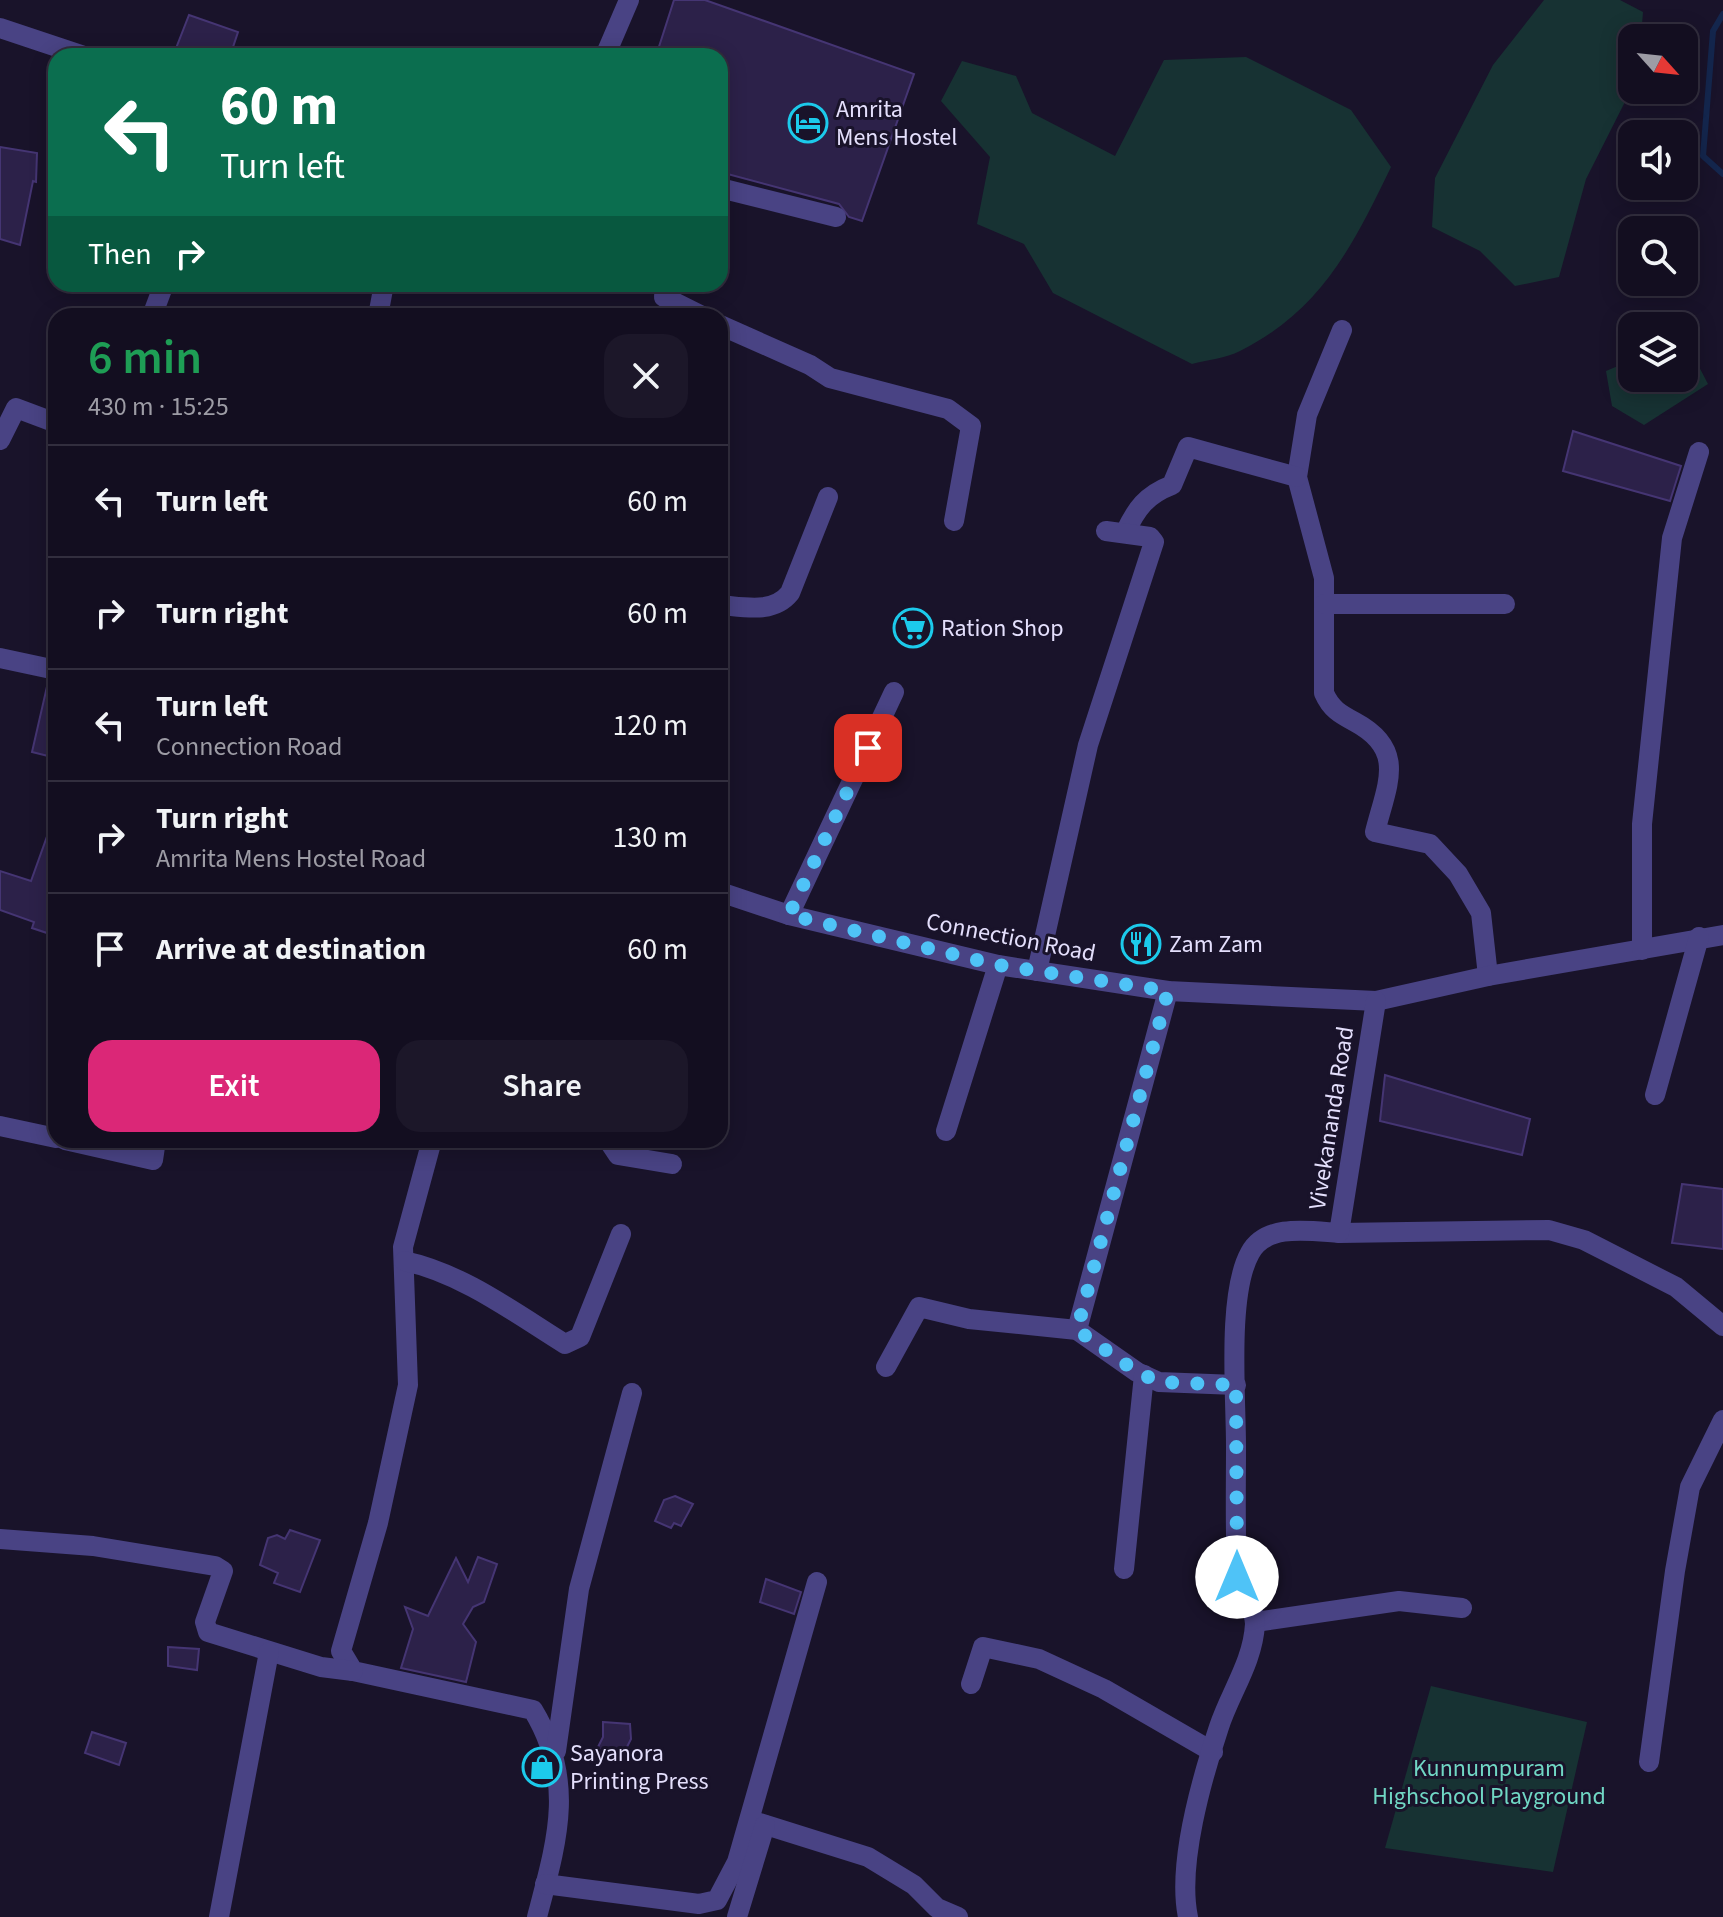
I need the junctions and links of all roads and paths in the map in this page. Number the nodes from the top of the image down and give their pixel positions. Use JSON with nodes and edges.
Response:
{"nodes":[{"id":1,"x":629,"y":0,"type":"edge"},
{"id":2,"x":0,"y":28,"type":"edge"},
{"id":3,"x":60,"y":48,"type":"edge"},
{"id":4,"x":608,"y":48,"type":"edge"},
{"id":5,"x":728,"y":190,"type":"edge"},
{"id":6,"x":836,"y":217,"type":"dead end"},
{"id":7,"x":664,"y":292,"type":"edge"},
{"id":8,"x":686,"y":308,"type":"edge"},
{"id":9,"x":728,"y":329,"type":"edge"},
{"id":10,"x":1342,"y":330,"type":"dead end"},
{"id":11,"x":48,"y":420,"type":"edge"},
{"id":12,"x":0,"y":440,"type":"edge"},
{"id":13,"x":1699,"y":452,"type":"dead end"},
{"id":14,"x":1297,"y":477,"type":"junction"},
{"id":15,"x":828,"y":497,"type":"dead end"},
{"id":16,"x":954,"y":521,"type":"dead end"},
{"id":17,"x":1324,"y":604,"type":"junction"},
{"id":18,"x":1505,"y":604,"type":"dead end"},
{"id":19,"x":728,"y":605,"type":"edge"},
{"id":20,"x":0,"y":658,"type":"edge"},
{"id":21,"x":48,"y":668,"type":"edge"},
{"id":22,"x":894,"y":692,"type":"dead end"},
{"id":23,"x":728,"y":895,"type":"edge"},
{"id":24,"x":789,"y":915,"type":"junction"},
{"id":25,"x":1723,"y":935,"type":"edge"},
{"id":26,"x":1699,"y":937,"type":"junction"},
{"id":27,"x":1642,"y":950,"type":"junction"},
{"id":28,"x":998,"y":965,"type":"junction"},
{"id":29,"x":1037,"y":971,"type":"junction"},
{"id":30,"x":1488,"y":976,"type":"junction"},
{"id":31,"x":1168,"y":991,"type":"junction"},
{"id":32,"x":1376,"y":1001,"type":"junction"},
{"id":33,"x":1655,"y":1095,"type":"dead end"},
{"id":34,"x":0,"y":1126,"type":"edge"},
{"id":35,"x":946,"y":1131,"type":"dead end"},
{"id":36,"x":48,"y":1136,"type":"edge"},
{"id":37,"x":100,"y":1148,"type":"edge"},
{"id":38,"x":155,"y":1148,"type":"edge"},
{"id":39,"x":430,"y":1148,"type":"edge"},
{"id":40,"x":613,"y":1148,"type":"edge"},
{"id":41,"x":672,"y":1164,"type":"dead end"},
{"id":42,"x":1339,"y":1233,"type":"junction"},
{"id":43,"x":621,"y":1234,"type":"dead end"},
{"id":44,"x":404,"y":1261,"type":"junction"},
{"id":45,"x":1723,"y":1326,"type":"edge"},
{"id":46,"x":1077,"y":1330,"type":"junction"},
{"id":47,"x":886,"y":1367,"type":"dead end"},
{"id":48,"x":1144,"y":1375,"type":"junction"},
{"id":49,"x":1236,"y":1385,"type":"junction"},
{"id":50,"x":632,"y":1393,"type":"dead end"},
{"id":51,"x":1723,"y":1420,"type":"edge"},
{"id":52,"x":0,"y":1539,"type":"edge"},
{"id":53,"x":1124,"y":1569,"type":"dead end"},
{"id":54,"x":817,"y":1582,"type":"dead end"},
{"id":55,"x":1462,"y":1608,"type":"dead end"},
{"id":56,"x":1255,"y":1622,"type":"junction"},
{"id":57,"x":269,"y":1652,"type":"junction"},
{"id":58,"x":353,"y":1671,"type":"junction"},
{"id":59,"x":971,"y":1684,"type":"dead end"},
{"id":60,"x":1213,"y":1752,"type":"junction"},
{"id":61,"x":555,"y":1755,"type":"junction"},
{"id":62,"x":1649,"y":1762,"type":"dead end"},
{"id":63,"x":757,"y":1822,"type":"junction"},
{"id":64,"x":545,"y":1884,"type":"junction"},
{"id":65,"x":219,"y":1917,"type":"edge"},
{"id":66,"x":537,"y":1917,"type":"edge"},
{"id":67,"x":737,"y":1917,"type":"edge"},
{"id":68,"x":958,"y":1917,"type":"edge"},
{"id":69,"x":1188,"y":1917,"type":"edge"}],
"edges":[{"from":1,"to":4,"type":"street"},
{"from":2,"to":3,"type":"street"},
{"from":5,"to":6,"type":"street"},
{"from":7,"to":8,"type":"street"},
{"from":9,"to":16,"type":"street"},
{"from":10,"to":14,"type":"street"},
{"from":11,"to":12,"type":"street"},
{"from":13,"to":27,"type":"street"},
{"from":14,"to":17,"type":"street"},
{"from":14,"to":29,"type":"street"},
{"from":15,"to":19,"type":"street"},
{"from":17,"to":18,"type":"street"},
{"from":17,"to":30,"type":"street"},
{"from":20,"to":21,"type":"street"},
{"from":22,"to":24,"type":"street"},
{"from":23,"to":24,"type":"street","name":"Connection Road"},
{"from":24,"to":28,"type":"street","name":"Connection Road"},
{"from":25,"to":26,"type":"street","name":"Connection Road"},
{"from":26,"to":27,"type":"street","name":"Connection Road"},
{"from":26,"to":33,"type":"street"},
{"from":27,"to":30,"type":"street","name":"Connection Road"},
{"from":28,"to":29,"type":"street","name":"Connection Road"},
{"from":28,"to":35,"type":"street"},
{"from":29,"to":31,"type":"street","name":"Connection Road"},
{"from":30,"to":32,"type":"street","name":"Connection Road"},
{"from":31,"to":32,"type":"street","name":"Connection Road"},
{"from":31,"to":46,"type":"street"},
{"from":32,"to":42,"type":"street","name":"Vivekananda Road"},
{"from":34,"to":36,"type":"street"},
{"from":37,"to":38,"type":"street"},
{"from":39,"to":44,"type":"street"},
{"from":40,"to":41,"type":"street"},
{"from":42,"to":45,"type":"street"},
{"from":42,"to":49,"type":"street","name":"Vivekananda Road"},
{"from":43,"to":44,"type":"street"},
{"from":44,"to":58,"type":"street"},
{"from":46,"to":47,"type":"street"},
{"from":46,"to":48,"type":"street"},
{"from":48,"to":49,"type":"street"},
{"from":48,"to":53,"type":"street"},
{"from":49,"to":56,"type":"street","name":"Vivekananda Road"},
{"from":50,"to":61,"type":"street"},
{"from":51,"to":62,"type":"street"},
{"from":52,"to":57,"type":"street"},
{"from":54,"to":63,"type":"street"},
{"from":55,"to":56,"type":"street"},
{"from":56,"to":60,"type":"street"},
{"from":57,"to":58,"type":"street"},
{"from":57,"to":65,"type":"street"},
{"from":58,"to":61,"type":"street"},
{"from":59,"to":60,"type":"street"},
{"from":60,"to":69,"type":"street"},
{"from":61,"to":64,"type":"street"},
{"from":63,"to":64,"type":"street"},
{"from":63,"to":67,"type":"street"},
{"from":63,"to":68,"type":"street"},
{"from":64,"to":66,"type":"street"}]}
